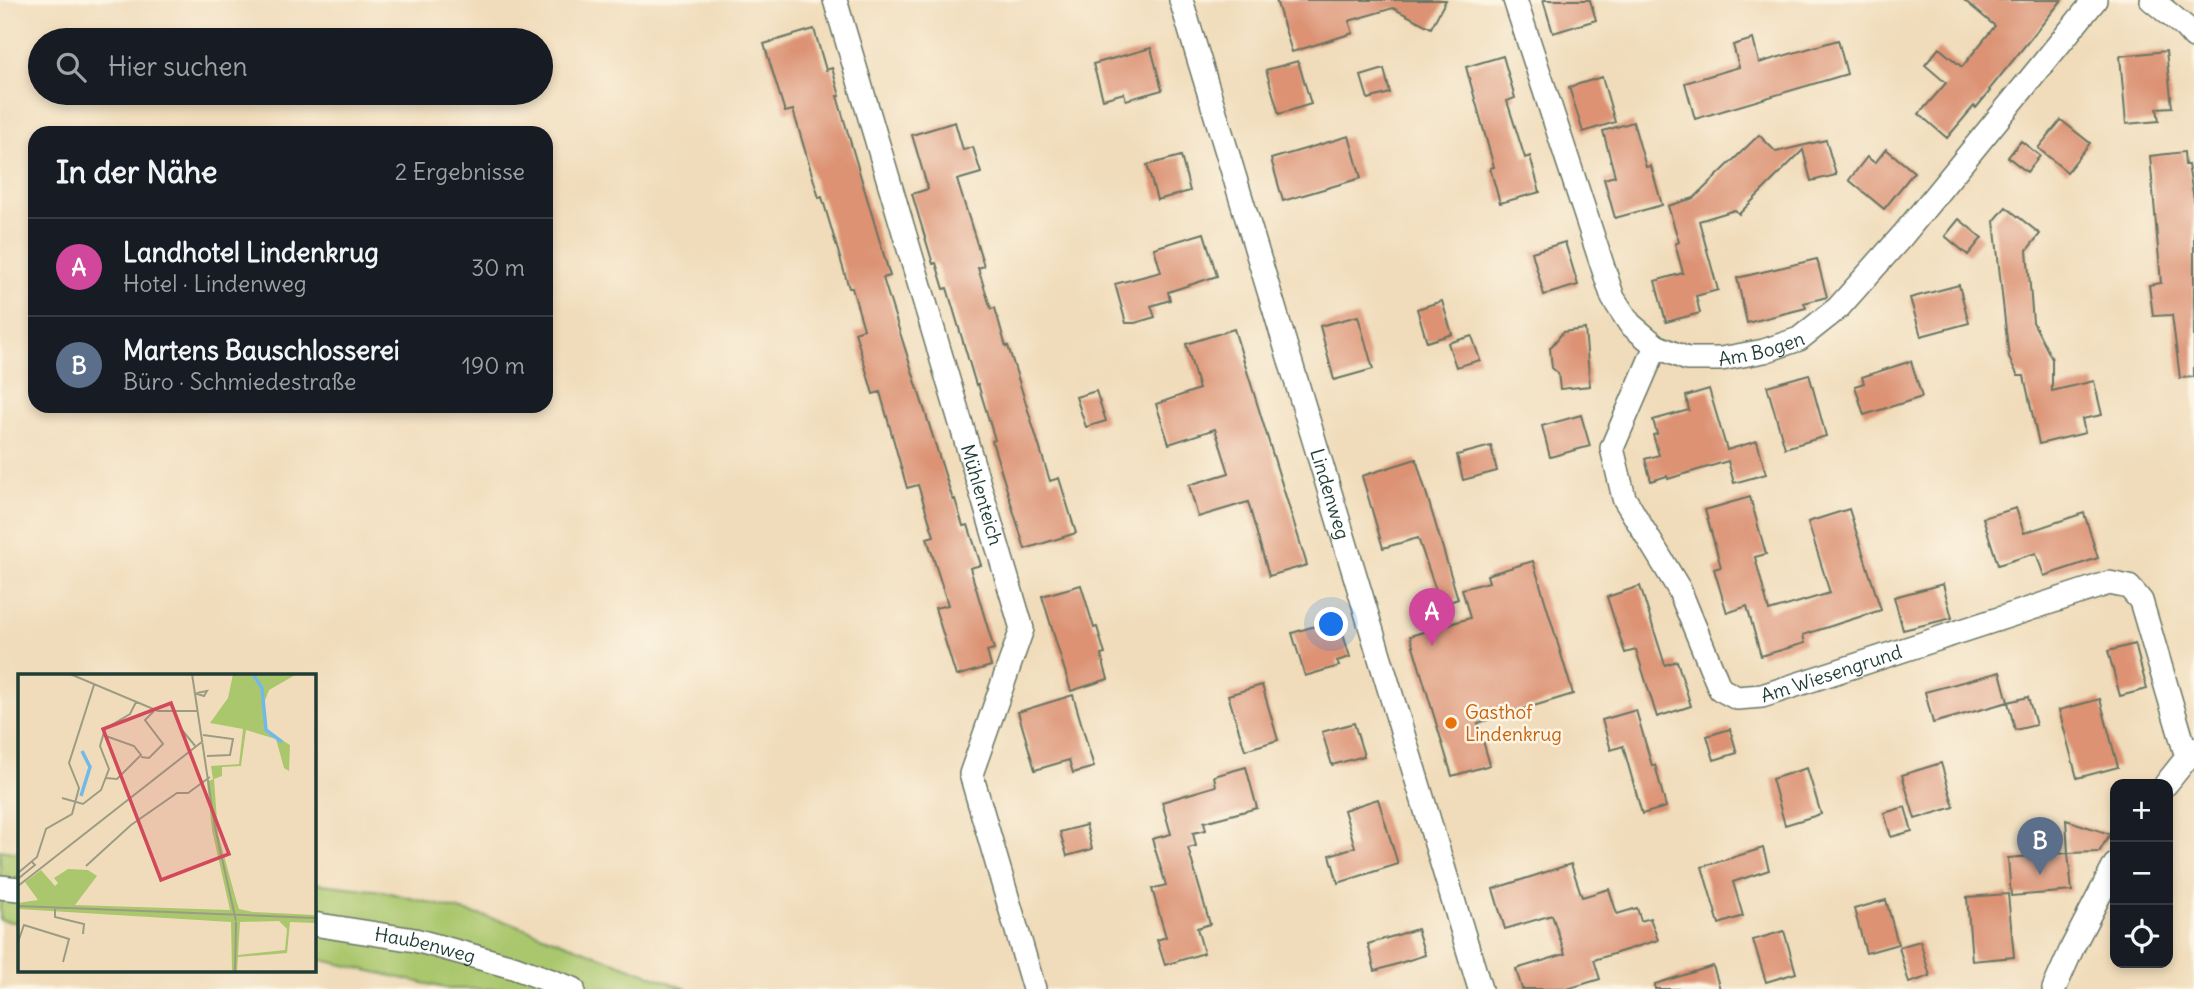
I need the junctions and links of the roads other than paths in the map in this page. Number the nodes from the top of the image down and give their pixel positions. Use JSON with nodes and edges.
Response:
{"nodes":[{"id":1,"x":835,"y":0,"type":"edge"},
{"id":2,"x":1181,"y":0,"type":"edge"},
{"id":3,"x":1515,"y":0,"type":"edge"},
{"id":4,"x":2095,"y":0,"type":"edge"},
{"id":5,"x":2152,"y":0,"type":"edge"},
{"id":6,"x":2194,"y":37,"type":"edge"},
{"id":7,"x":1656,"y":346,"type":"junction"},
{"id":8,"x":2190,"y":753,"type":"edge"},
{"id":9,"x":2170,"y":779,"type":"edge"},
{"id":10,"x":2110,"y":875,"type":"edge"},
{"id":11,"x":0,"y":887,"type":"edge"},
{"id":12,"x":18,"y":889,"type":"edge"},
{"id":13,"x":315,"y":924,"type":"edge"},
{"id":14,"x":573,"y":989,"type":"edge"},
{"id":15,"x":1034,"y":989,"type":"edge"},
{"id":16,"x":1480,"y":989,"type":"edge"},
{"id":17,"x":2054,"y":989,"type":"edge"}],
"edges":[{"from":1,"to":15,"type":"street","name":"Mühlenteich"},
{"from":2,"to":16,"type":"street","name":"Lindenweg"},
{"from":3,"to":7,"type":"street","name":"Am Bogen"},
{"from":4,"to":7,"type":"street","name":"Am Bogen"},
{"from":5,"to":6,"type":"street"},
{"from":7,"to":8,"type":"street","name":"Am Wiesengrund"},
{"from":8,"to":9,"type":"street"},
{"from":10,"to":17,"type":"street"},
{"from":11,"to":12,"type":"street"},
{"from":13,"to":14,"type":"street","name":"Haubenweg"}]}
